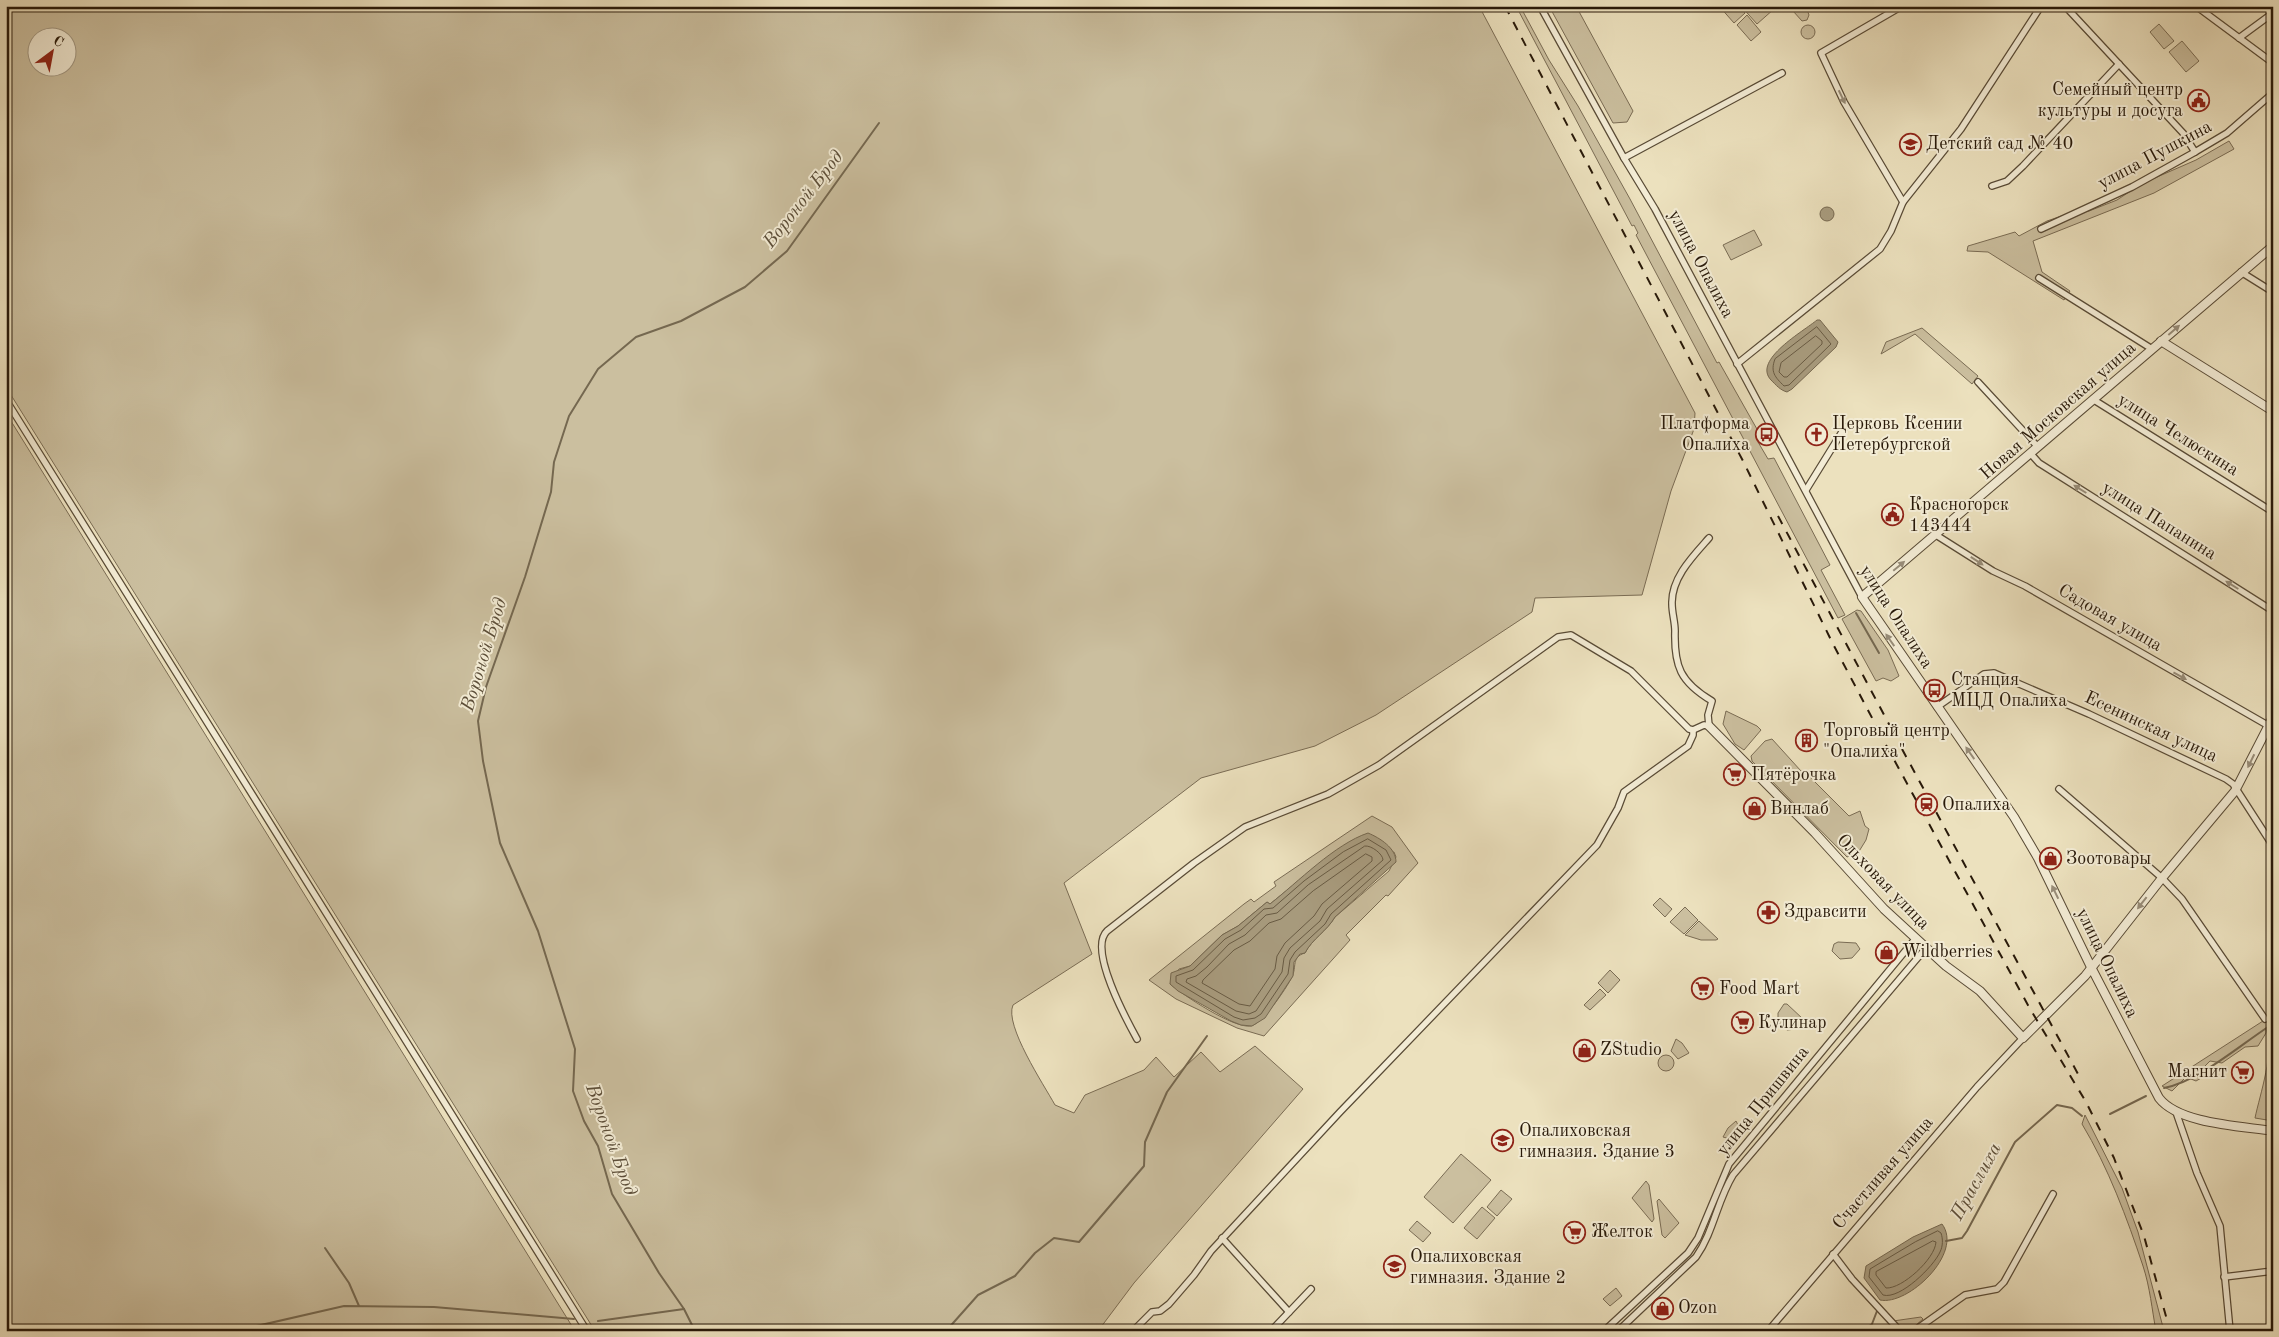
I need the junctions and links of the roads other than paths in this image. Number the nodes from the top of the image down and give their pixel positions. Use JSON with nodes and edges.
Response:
{"nodes":[{"id":1,"x":1540,"y":6,"type":"edge"},
{"id":2,"x":1902,"y":6,"type":"edge"},
{"id":3,"x":2041,"y":6,"type":"edge"},
{"id":4,"x":2065,"y":6,"type":"edge"},
{"id":5,"x":2196,"y":6,"type":"edge"},
{"id":6,"x":2273,"y":13,"type":"edge"},
{"id":7,"x":2239,"y":38,"type":"junction"},
{"id":8,"x":2273,"y":63,"type":"edge"},
{"id":9,"x":2119,"y":64,"type":"junction"},
{"id":10,"x":1782,"y":73,"type":"dead end"},
{"id":11,"x":2273,"y":93,"type":"edge"},
{"id":12,"x":2196,"y":152,"type":"junction"},
{"id":13,"x":1624,"y":158,"type":"junction"},
{"id":14,"x":1992,"y":186,"type":"dead end"},
{"id":15,"x":1903,"y":202,"type":"junction"},
{"id":16,"x":2041,"y":229,"type":"dead end"},
{"id":17,"x":2273,"y":246,"type":"edge"},
{"id":18,"x":2241,"y":272,"type":"junction"},
{"id":19,"x":2039,"y":278,"type":"dead end"},
{"id":20,"x":2273,"y":292,"type":"edge"},
{"id":21,"x":2161,"y":341,"type":"junction"},
{"id":22,"x":2152,"y":349,"type":"junction"},
{"id":23,"x":1737,"y":364,"type":"junction"},
{"id":24,"x":1978,"y":382,"type":"dead end"},
{"id":25,"x":6,"y":400,"type":"edge"},
{"id":26,"x":2094,"y":400,"type":"junction"},
{"id":27,"x":2273,"y":410,"type":"edge"},
{"id":28,"x":1846,"y":427,"type":"dead end"},
{"id":29,"x":2038,"y":448,"type":"junction"},
{"id":30,"x":2031,"y":454,"type":"junction"},
{"id":31,"x":1806,"y":490,"type":"junction"},
{"id":32,"x":2273,"y":512,"type":"edge"},
{"id":33,"x":1936,"y":535,"type":"junction"},
{"id":34,"x":1709,"y":538,"type":"dead end"},
{"id":35,"x":1862,"y":597,"type":"junction"},
{"id":36,"x":2273,"y":611,"type":"edge"},
{"id":37,"x":1937,"y":707,"type":"junction"},
{"id":38,"x":2273,"y":717,"type":"edge"},
{"id":39,"x":1705,"y":726,"type":"junction"},
{"id":40,"x":2269,"y":726,"type":"junction"},
{"id":41,"x":1692,"y":730,"type":"junction"},
{"id":42,"x":2059,"y":789,"type":"dead end"},
{"id":43,"x":2235,"y":791,"type":"junction"},
{"id":44,"x":2273,"y":846,"type":"edge"},
{"id":45,"x":2162,"y":878,"type":"junction"},
{"id":46,"x":1916,"y":938,"type":"junction"},
{"id":47,"x":1926,"y":948,"type":"junction"},
{"id":48,"x":2091,"y":967,"type":"junction"},
{"id":49,"x":2265,"y":1018,"type":"dead end"},
{"id":50,"x":2023,"y":1038,"type":"junction"},
{"id":51,"x":1137,"y":1039,"type":"dead end"},
{"id":52,"x":2176,"y":1112,"type":"junction"},
{"id":53,"x":2273,"y":1131,"type":"edge"},
{"id":54,"x":2053,"y":1194,"type":"dead end"},
{"id":55,"x":1222,"y":1238,"type":"junction"},
{"id":56,"x":1833,"y":1254,"type":"junction"},
{"id":57,"x":2273,"y":1271,"type":"edge"},
{"id":58,"x":2224,"y":1277,"type":"junction"},
{"id":59,"x":1311,"y":1289,"type":"dead end"},
{"id":60,"x":1289,"y":1312,"type":"junction"},
{"id":61,"x":587,"y":1331,"type":"edge"},
{"id":62,"x":1133,"y":1331,"type":"edge"},
{"id":63,"x":1271,"y":1331,"type":"edge"},
{"id":64,"x":1604,"y":1331,"type":"edge"},
{"id":65,"x":1618,"y":1331,"type":"edge"},
{"id":66,"x":1768,"y":1331,"type":"edge"},
{"id":67,"x":1900,"y":1331,"type":"edge"},
{"id":68,"x":1914,"y":1331,"type":"edge"},
{"id":69,"x":2230,"y":1331,"type":"edge"}],
"edges":[{"from":1,"to":13,"type":"street","name":"улица Опалиха"},
{"from":2,"to":15,"type":"street","one_way":true},
{"from":3,"to":15,"type":"street"},
{"from":4,"to":9,"type":"street"},
{"from":5,"to":7,"type":"street"},
{"from":6,"to":7,"type":"street"},
{"from":7,"to":8,"type":"street"},
{"from":9,"to":12,"type":"street"},
{"from":9,"to":14,"type":"street"},
{"from":10,"to":13,"type":"street"},
{"from":11,"to":12,"type":"street","name":"улица Пушкина"},
{"from":12,"to":16,"type":"street","name":"улица Пушкина"},
{"from":13,"to":23,"type":"street","name":"улица Опалиха"},
{"from":15,"to":23,"type":"street"},
{"from":17,"to":18,"type":"street","name":"Новая Московская улица"},
{"from":18,"to":20,"type":"street"},
{"from":21,"to":18,"type":"street","name":"Новая Московская улица","one_way":true},
{"from":19,"to":22,"type":"street"},
{"from":21,"to":22,"type":"street","name":"Новая Московская улица"},
{"from":21,"to":27,"type":"street"},
{"from":22,"to":26,"type":"street","name":"Новая Московская улица"},
{"from":23,"to":31,"type":"street","name":"улица Опалиха"},
{"from":24,"to":29,"type":"street"},
{"from":25,"to":61,"type":"street"},
{"from":26,"to":29,"type":"street","name":"Новая Московская улица"},
{"from":26,"to":32,"type":"street","name":"улица Челюскина"},
{"from":28,"to":31,"type":"street"},
{"from":29,"to":30,"type":"street","name":"Новая Московская улица"},
{"from":30,"to":33,"type":"street","name":"Новая Московская улица"},
{"from":36,"to":30,"type":"street","name":"улица Папанина","one_way":true},
{"from":31,"to":35,"type":"street","name":"улица Опалиха"},
{"from":35,"to":33,"type":"street","name":"Новая Московская улица","one_way":true},
{"from":33,"to":40,"type":"street","name":"Садовая улица","one_way":true},
{"from":34,"to":39,"type":"street"},
{"from":37,"to":35,"type":"street","name":"улица Опалиха","one_way":true},
{"from":37,"to":43,"type":"street","name":"Есенинская улица"},
{"from":48,"to":37,"type":"street","name":"улица Опалиха","one_way":true},
{"from":38,"to":40,"type":"street"},
{"from":39,"to":41,"type":"street"},
{"from":39,"to":46,"type":"street","name":"Ольховая улица"},
{"from":40,"to":43,"type":"street","one_way":true},
{"from":41,"to":51,"type":"street"},
{"from":41,"to":55,"type":"street"},
{"from":42,"to":45,"type":"street"},
{"from":43,"to":44,"type":"street","name":"Есенинская улица"},
{"from":43,"to":45,"type":"street"},
{"from":45,"to":48,"type":"street","one_way":true},
{"from":45,"to":49,"type":"street"},
{"from":46,"to":47,"type":"street","name":"Ольховая улица"},
{"from":46,"to":64,"type":"street","name":"улица Пришвина"},
{"from":47,"to":50,"type":"street","name":"Ольховая улица"},
{"from":47,"to":65,"type":"street"},
{"from":48,"to":50,"type":"street"},
{"from":48,"to":52,"type":"street","name":"улица Опалиха"},
{"from":50,"to":56,"type":"street","name":"Счастливая улица"},
{"from":52,"to":53,"type":"street"},
{"from":52,"to":58,"type":"street","name":"улица Опалиха"},
{"from":54,"to":68,"type":"street"},
{"from":55,"to":60,"type":"street"},
{"from":55,"to":62,"type":"street"},
{"from":56,"to":66,"type":"street","name":"Счастливая улица"},
{"from":56,"to":67,"type":"street"},
{"from":57,"to":58,"type":"street"},
{"from":58,"to":69,"type":"street","name":"улица Опалиха"},
{"from":59,"to":60,"type":"street"},
{"from":60,"to":63,"type":"street"}]}
